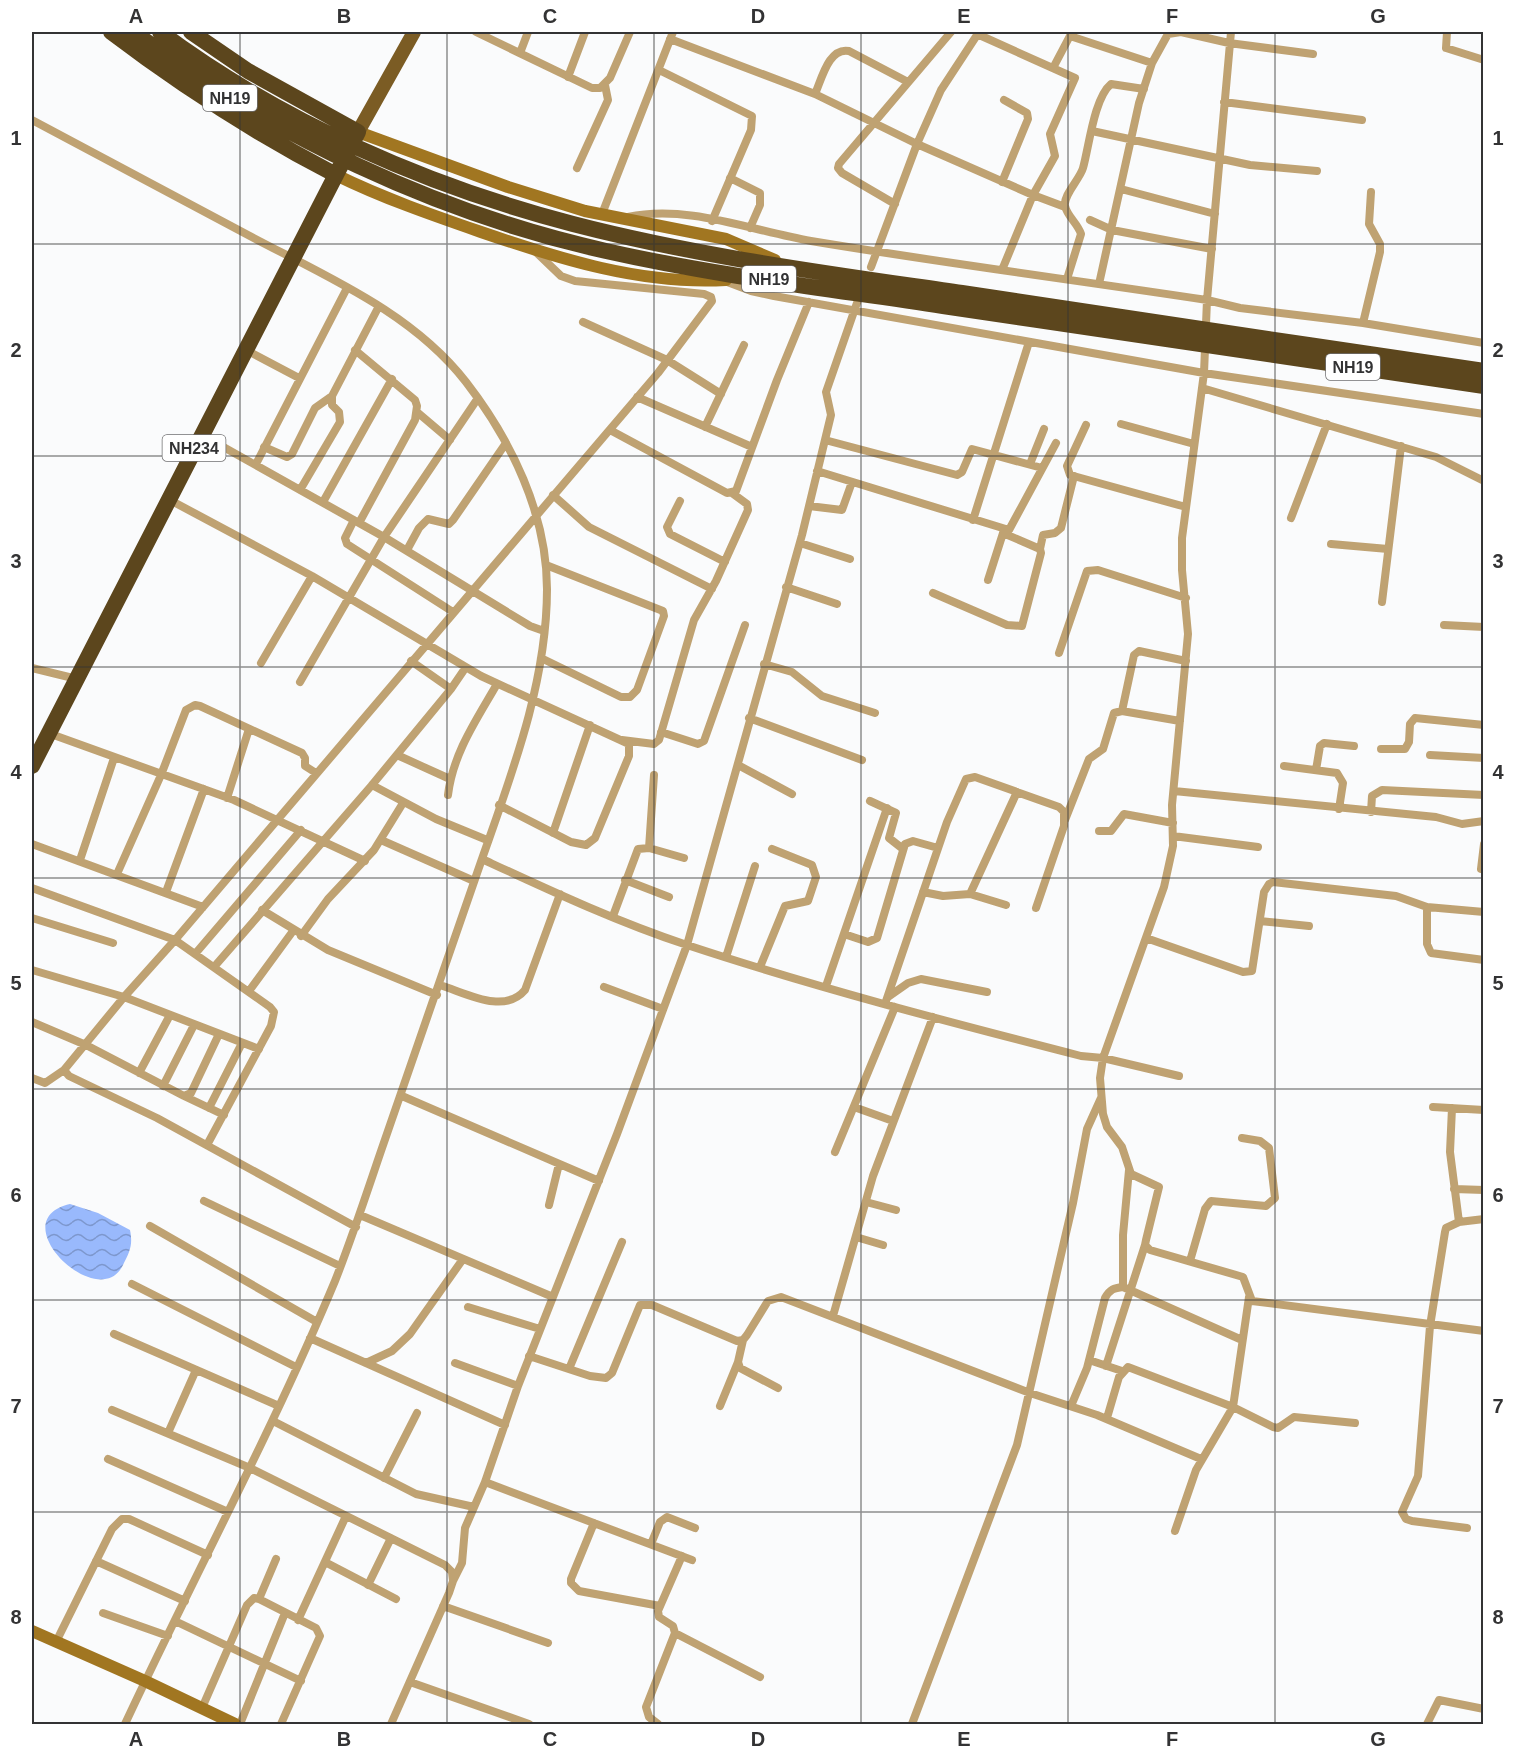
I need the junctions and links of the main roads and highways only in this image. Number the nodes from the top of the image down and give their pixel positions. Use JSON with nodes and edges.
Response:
{"nodes":[{"id":1,"x":111,"y":32,"type":"edge"},
{"id":2,"x":133,"y":32,"type":"edge"},
{"id":3,"x":160,"y":32,"type":"edge"},
{"id":4,"x":191,"y":32,"type":"edge"},
{"id":5,"x":414,"y":32,"type":"edge"},
{"id":6,"x":358,"y":132,"type":"junction"},
{"id":7,"x":336,"y":175,"type":"junction"},
{"id":8,"x":793,"y":268,"type":"junction"},
{"id":9,"x":757,"y":277,"type":"junction"},
{"id":10,"x":1192,"y":336,"type":"junction"},
{"id":11,"x":1223,"y":341,"type":"junction"},
{"id":12,"x":1484,"y":371,"type":"edge"},
{"id":13,"x":1484,"y":386,"type":"edge"},
{"id":14,"x":32,"y":766,"type":"edge"},
{"id":15,"x":32,"y":1631,"type":"edge"},
{"id":16,"x":238,"y":1725,"type":"edge"}],
"edges":[{"from":1,"to":7,"type":"highway"},
{"from":2,"to":9,"type":"highway","number":"NH19"},
{"from":3,"to":8,"type":"highway","number":"NH19"},
{"from":4,"to":6,"type":"highway"},
{"from":5,"to":6,"type":"main road"},
{"from":6,"to":7,"type":"highway","number":"NH234"},
{"from":6,"to":8,"type":"main road"},
{"from":7,"to":9,"type":"main road"},
{"from":7,"to":14,"type":"highway","number":"NH234"},
{"from":8,"to":10,"type":"highway","number":"NH19"},
{"from":9,"to":10,"type":"highway","number":"NH19"},
{"from":10,"to":11,"type":"highway","number":"NH19"},
{"from":11,"to":12,"type":"highway","number":"NH19"},
{"from":11,"to":13,"type":"highway","number":"NH19"},
{"from":15,"to":16,"type":"main road"}]}
